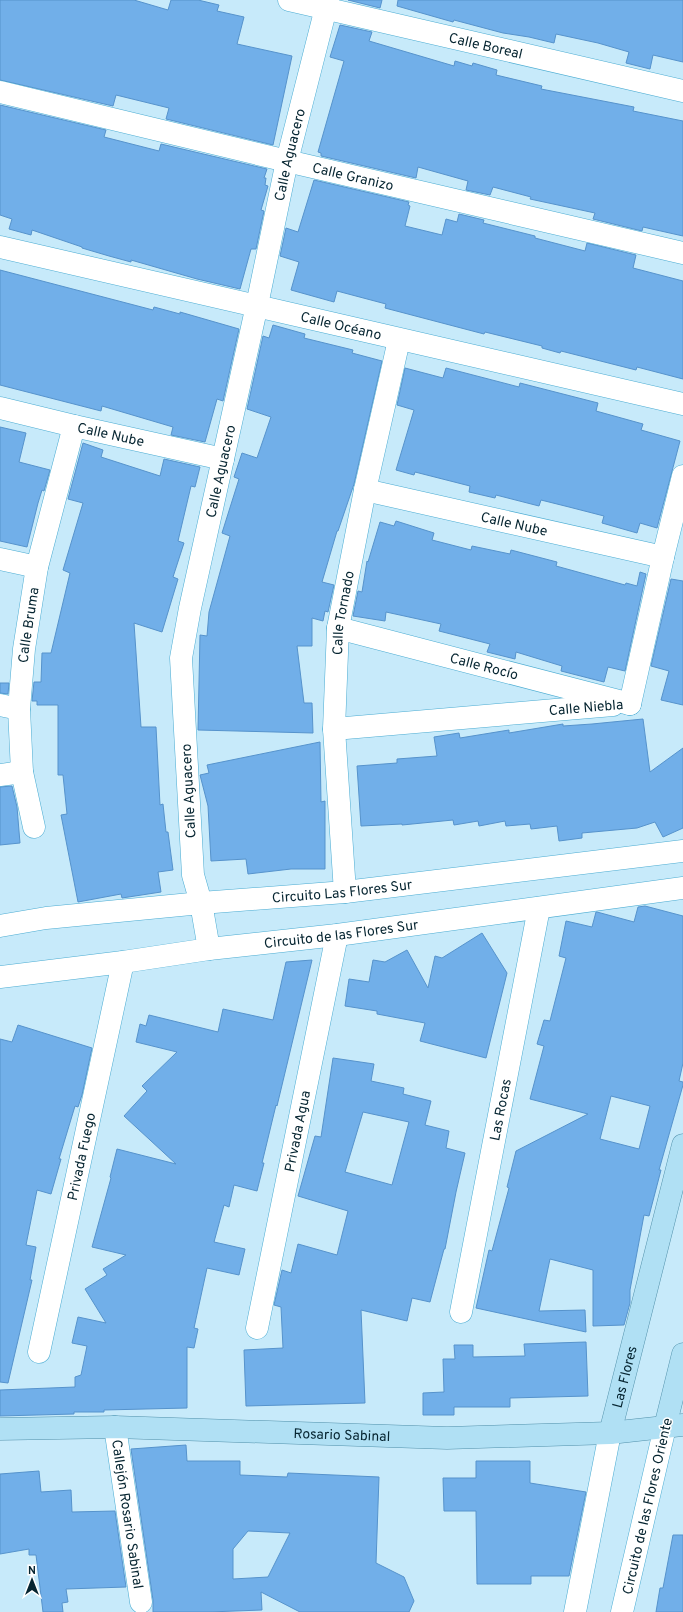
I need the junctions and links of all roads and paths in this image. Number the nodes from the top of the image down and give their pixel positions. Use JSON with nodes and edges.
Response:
{"nodes":[{"id":1,"x":289,"y":0,"type":"edge"},
{"id":2,"x":327,"y":4,"type":"edge"},
{"id":3,"x":683,"y":91,"type":"edge"},
{"id":4,"x":0,"y":92,"type":"edge"},
{"id":5,"x":287,"y":161,"type":"junction"},
{"id":6,"x":0,"y":247,"type":"edge"},
{"id":7,"x":683,"y":253,"type":"edge"},
{"id":8,"x":257,"y":305,"type":"junction"},
{"id":9,"x":399,"y":340,"type":"junction"},
{"id":10,"x":683,"y":404,"type":"edge"},
{"id":11,"x":0,"y":408,"type":"edge"},
{"id":12,"x":74,"y":426,"type":"junction"},
{"id":13,"x":223,"y":459,"type":"junction"},
{"id":14,"x":683,"y":476,"type":"edge"},
{"id":15,"x":365,"y":490,"type":"junction"},
{"id":16,"x":663,"y":557,"type":"junction"},
{"id":17,"x":0,"y":559,"type":"edge"},
{"id":18,"x":37,"y":567,"type":"junction"},
{"id":19,"x":338,"y":628,"type":"junction"},
{"id":20,"x":630,"y":704,"type":"junction"},
{"id":21,"x":10,"y":707,"type":"edge"},
{"id":22,"x":334,"y":729,"type":"junction"},
{"id":23,"x":22,"y":772,"type":"junction"},
{"id":24,"x":0,"y":775,"type":"edge"},
{"id":25,"x":34,"y":827,"type":"dead end"},
{"id":26,"x":683,"y":851,"type":"edge"},
{"id":27,"x":683,"y":888,"type":"edge"},
{"id":28,"x":345,"y":892,"type":"junction"},
{"id":29,"x":201,"y":903,"type":"junction"},
{"id":30,"x":539,"y":908,"type":"junction"},
{"id":31,"x":0,"y":926,"type":"edge"},
{"id":32,"x":338,"y":935,"type":"junction"},
{"id":33,"x":210,"y":949,"type":"junction"},
{"id":34,"x":123,"y":962,"type":"junction"},
{"id":35,"x":0,"y":977,"type":"edge"},
{"id":36,"x":683,"y":1144,"type":"edge"},
{"id":37,"x":461,"y":1312,"type":"dead end"},
{"id":38,"x":257,"y":1328,"type":"dead end"},
{"id":39,"x":39,"y":1352,"type":"dead end"},
{"id":40,"x":683,"y":1354,"type":"edge"},
{"id":41,"x":674,"y":1426,"type":"edge"},
{"id":42,"x":115,"y":1427,"type":"junction"},
{"id":43,"x":0,"y":1429,"type":"edge"},
{"id":44,"x":610,"y":1433,"type":"junction"},
{"id":45,"x":141,"y":1602,"type":"dead end"},
{"id":46,"x":575,"y":1612,"type":"edge"},
{"id":47,"x":622,"y":1612,"type":"edge"}],
"edges":[{"from":1,"to":2,"type":"street","name":"Calle Boreal"},
{"from":2,"to":3,"type":"street","name":"Calle Boreal"},
{"from":2,"to":5,"type":"street","name":"Calle Aguacero"},
{"from":4,"to":5,"type":"street","name":"Calle Granizo"},
{"from":5,"to":7,"type":"street","name":"Calle Granizo"},
{"from":5,"to":8,"type":"street","name":"Calle Aguacero"},
{"from":6,"to":8,"type":"street","name":"Calle Océano"},
{"from":8,"to":9,"type":"street","name":"Calle Océano"},
{"from":8,"to":13,"type":"street","name":"Calle Aguacero"},
{"from":9,"to":10,"type":"street","name":"Calle Océano"},
{"from":9,"to":15,"type":"street","name":"Calle Tornado"},
{"from":11,"to":12,"type":"street","name":"Calle Nube"},
{"from":12,"to":13,"type":"street","name":"Calle Nube"},
{"from":12,"to":18,"type":"street","name":"Calle Bruma"},
{"from":13,"to":29,"type":"street","name":"Calle Aguacero"},
{"from":14,"to":16,"type":"street","name":"Calle Niebla"},
{"from":15,"to":16,"type":"street","name":"Calle Nube"},
{"from":15,"to":19,"type":"street","name":"Calle Tornado"},
{"from":16,"to":20,"type":"street","name":"Calle Niebla"},
{"from":17,"to":18,"type":"street"},
{"from":18,"to":21,"type":"street","name":"Calle Bruma"},
{"from":19,"to":20,"type":"street","name":"Calle Rocío"},
{"from":19,"to":22,"type":"street","name":"Calle Tornado"},
{"from":20,"to":22,"type":"street","name":"Calle Niebla"},
{"from":21,"to":23,"type":"street","name":"Calle Bruma"},
{"from":22,"to":28,"type":"street","name":"Calle Tornado"},
{"from":23,"to":24,"type":"street"},
{"from":23,"to":25,"type":"street","name":"Calle Bruma"},
{"from":26,"to":28,"type":"street","name":"Circuito Las Flores Sur"},
{"from":27,"to":30,"type":"street","name":"Circuito de las Flores Sur"},
{"from":28,"to":29,"type":"street","name":"Circuito Las Flores Sur"},
{"from":29,"to":31,"type":"street","name":"Circuito Las Flores Sur"},
{"from":29,"to":33,"type":"street","name":"Calle Aguacero"},
{"from":30,"to":32,"type":"street","name":"Circuito de las Flores Sur"},
{"from":30,"to":37,"type":"street","name":"Las Rocas"},
{"from":32,"to":33,"type":"street","name":"Circuito de las Flores Sur"},
{"from":32,"to":38,"type":"street","name":"Privada Agua"},
{"from":33,"to":34,"type":"street","name":"Circuito de las Flores Sur"},
{"from":34,"to":35,"type":"street","name":"Circuito de las Flores Sur"},
{"from":34,"to":39,"type":"street","name":"Privada Fuego"},
{"from":36,"to":44,"type":"main road","name":"Las Flores"},
{"from":40,"to":41,"type":"main road","name":"Circuito de las Flores Oriente"},
{"from":41,"to":44,"type":"main road","name":"Rosario Sabinal"},
{"from":41,"to":47,"type":"street","name":"Circuito de las Flores Oriente"},
{"from":42,"to":43,"type":"main road","name":"Rosario Sabinal"},
{"from":42,"to":44,"type":"main road","name":"Rosario Sabinal"},
{"from":42,"to":45,"type":"street","name":"Callejón Rosario Sabinal"},
{"from":44,"to":46,"type":"street","name":"Las Flores"}]}
